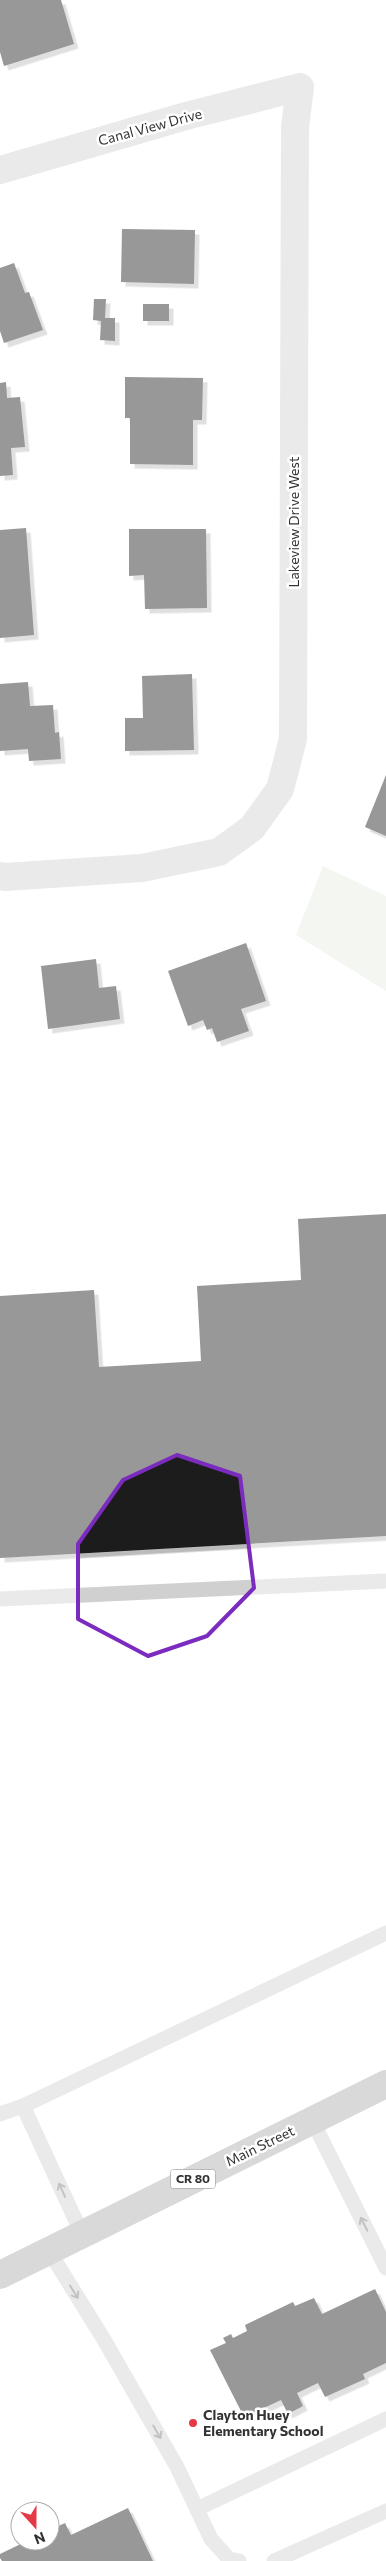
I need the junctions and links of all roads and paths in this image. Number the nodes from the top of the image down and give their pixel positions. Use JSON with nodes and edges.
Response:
{"nodes":[{"id":1,"x":300,"y":87,"type":"joint"},
{"id":2,"x":0,"y":170,"type":"edge"},
{"id":3,"x":0,"y":876,"type":"edge"},
{"id":4,"x":386,"y":1581,"type":"edge"},
{"id":5,"x":0,"y":1599,"type":"edge"},
{"id":6,"x":386,"y":1933,"type":"edge"},
{"id":7,"x":386,"y":2084,"type":"edge"},
{"id":8,"x":23,"y":2106,"type":"junction"},
{"id":9,"x":0,"y":2114,"type":"edge"},
{"id":10,"x":312,"y":2120,"type":"junction"},
{"id":11,"x":82,"y":2234,"type":"junction"},
{"id":12,"x":49,"y":2251,"type":"junction"},
{"id":13,"x":386,"y":2268,"type":"edge"},
{"id":14,"x":0,"y":2275,"type":"edge"},
{"id":15,"x":386,"y":2419,"type":"edge"},
{"id":16,"x":197,"y":2509,"type":"junction"},
{"id":17,"x":386,"y":2511,"type":"edge"},
{"id":18,"x":239,"y":2561,"type":"edge"},
{"id":19,"x":274,"y":2561,"type":"edge"}],
"edges":[{"from":1,"to":2,"type":"street","name":"Canal View Drive"},
{"from":1,"to":3,"type":"street","name":"Lakeview Drive West"},
{"from":4,"to":5,"type":"lane"},
{"from":6,"to":8,"type":"lane"},
{"from":7,"to":10,"type":"main road","name":"Main Street","number":"CR 80"},
{"from":8,"to":9,"type":"lane"},
{"from":11,"to":8,"type":"lane","one_way":true},
{"from":10,"to":11,"type":"main road","name":"Main Street","number":"CR 80"},
{"from":13,"to":10,"type":"lane","one_way":true},
{"from":11,"to":12,"type":"main road","name":"Main Street","number":"CR 80"},
{"from":12,"to":14,"type":"main road","name":"Main Street","number":"CR 80"},
{"from":12,"to":16,"type":"lane","one_way":true},
{"from":15,"to":16,"type":"lane"},
{"from":16,"to":18,"type":"lane"},
{"from":17,"to":19,"type":"lane"}]}
